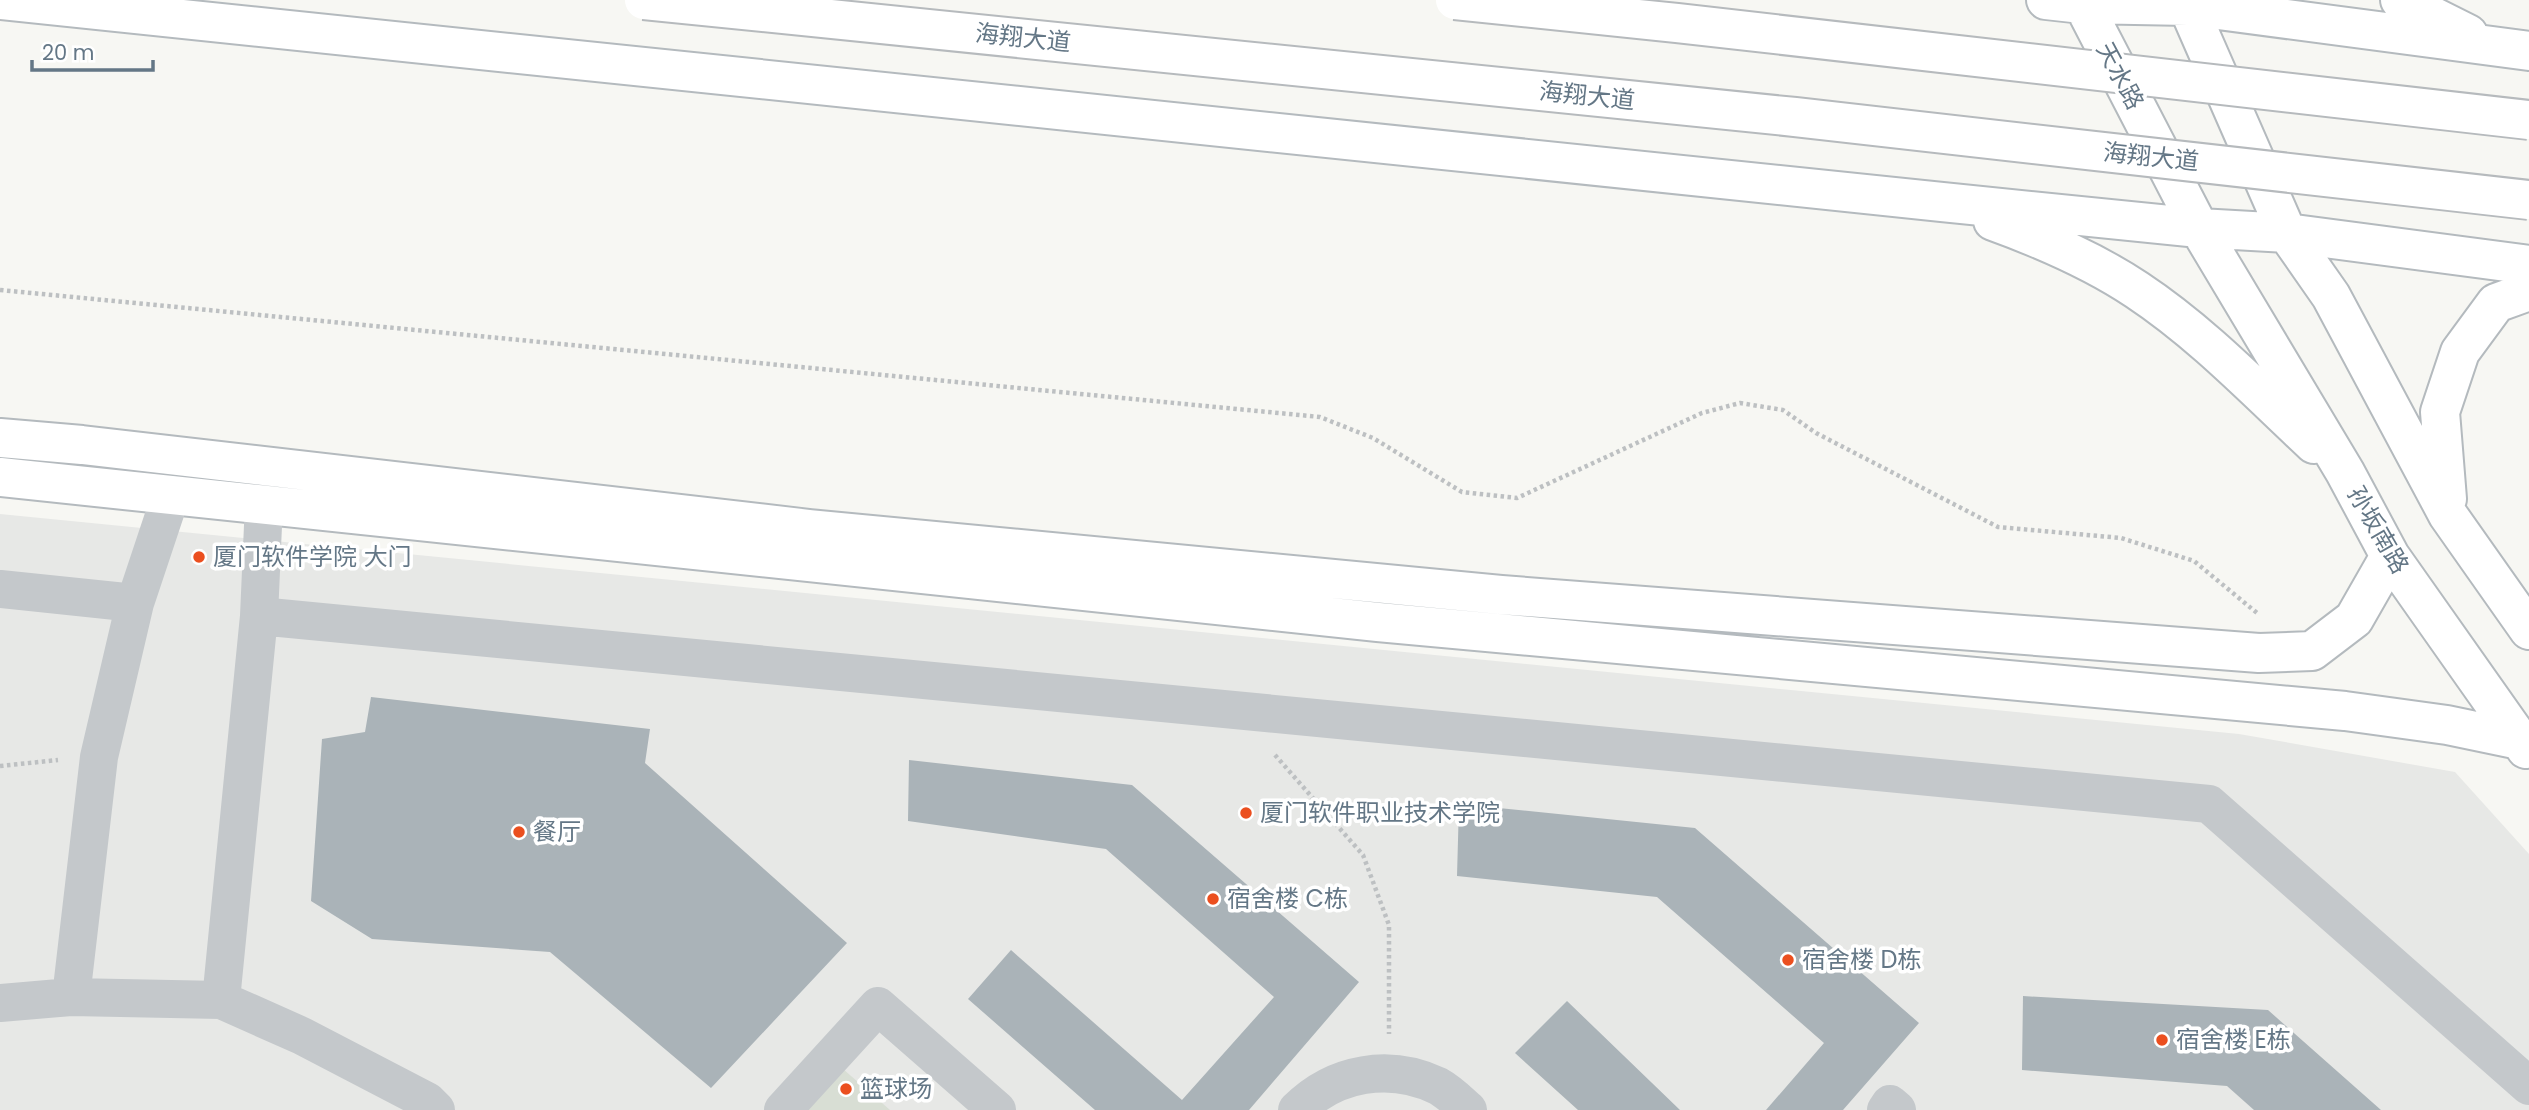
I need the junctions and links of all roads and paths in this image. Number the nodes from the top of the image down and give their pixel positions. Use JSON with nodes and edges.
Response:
{"nodes":[{"id":1,"x":1,"y":0,"type":"edge"},
{"id":2,"x":644,"y":0,"type":"edge"},
{"id":3,"x":1455,"y":0,"type":"edge"},
{"id":4,"x":2400,"y":0,"type":"edge"},
{"id":5,"x":2070,"y":1,"type":"edge"},
{"id":6,"x":2187,"y":3,"type":"edge"},
{"id":7,"x":2512,"y":49,"type":"edge"},
{"id":8,"x":2529,"y":120,"type":"edge"},
{"id":9,"x":2529,"y":200,"type":"edge"},
{"id":10,"x":1942,"y":202,"type":"junction"},
{"id":11,"x":2199,"y":228,"type":"junction"},
{"id":12,"x":2287,"y":233,"type":"junction"},
{"id":13,"x":2529,"y":265,"type":"edge"},
{"id":14,"x":0,"y":290,"type":"edge"},
{"id":15,"x":2529,"y":291,"type":"edge"},
{"id":16,"x":2242,"y":298,"type":"joint"},
{"id":17,"x":0,"y":438,"type":"edge"},
{"id":18,"x":2345,"y":472,"type":"junction"},
{"id":19,"x":0,"y":477,"type":"edge"},
{"id":20,"x":171,"y":495,"type":"junction"},
{"id":21,"x":264,"y":503,"type":"junction"},
{"id":22,"x":2448,"y":514,"type":"junction"},
{"id":23,"x":2389,"y":556,"type":"junction"},
{"id":24,"x":0,"y":589,"type":"edge"},
{"id":25,"x":135,"y":603,"type":"junction"},
{"id":26,"x":259,"y":616,"type":"junction"},
{"id":27,"x":2265,"y":620,"type":"dead end"},
{"id":28,"x":2529,"y":630,"type":"edge"},
{"id":29,"x":1244,"y":711,"type":"junction"},
{"id":30,"x":2524,"y":746,"type":"edge"},
{"id":31,"x":99,"y":757,"type":"junction"},
{"id":32,"x":0,"y":766,"type":"edge"},
{"id":33,"x":71,"y":997,"type":"junction"},
{"id":34,"x":221,"y":1000,"type":"junction"},
{"id":35,"x":0,"y":1003,"type":"edge"},
{"id":36,"x":1389,"y":1074,"type":"junction"},
{"id":37,"x":2529,"y":1086,"type":"edge"},
{"id":38,"x":436,"y":1110,"type":"edge"},
{"id":39,"x":783,"y":1110,"type":"edge"},
{"id":40,"x":997,"y":1110,"type":"edge"},
{"id":41,"x":1297,"y":1110,"type":"edge"},
{"id":42,"x":1468,"y":1110,"type":"edge"},
{"id":43,"x":1885,"y":1110,"type":"edge"},
{"id":44,"x":1897,"y":1110,"type":"edge"}],
"edges":[{"from":1,"to":10,"type":"main road"},
{"from":2,"to":9,"type":"main road","name":"海翔大道","bridge":true},
{"from":3,"to":8,"type":"main road","bridge":true},
{"from":4,"to":7,"type":"main road"},
{"from":5,"to":6,"type":"main road"},
{"from":5,"to":11,"type":"main road","name":"天水路"},
{"from":6,"to":7,"type":"main road"},
{"from":6,"to":12,"type":"main road"},
{"from":10,"to":11,"type":"main road"},
{"from":10,"to":18,"type":"main road"},
{"from":11,"to":12,"type":"main road"},
{"from":11,"to":16,"type":"main road","name":"天水路"},
{"from":12,"to":13,"type":"main road"},
{"from":12,"to":22,"type":"main road"},
{"from":14,"to":27,"type":"path"},
{"from":15,"to":22,"type":"main road"},
{"from":16,"to":18,"type":"main road","name":"孙坂南路"},
{"from":17,"to":23,"type":"main road"},
{"from":18,"to":23,"type":"main road","name":"孙坂南路"},
{"from":19,"to":20,"type":"main road"},
{"from":20,"to":21,"type":"main road"},
{"from":20,"to":25,"type":"street"},
{"from":21,"to":26,"type":"street"},
{"from":21,"to":30,"type":"main road"},
{"from":22,"to":28,"type":"main road"},
{"from":23,"to":30,"type":"main road","name":"孙坂南路"},
{"from":24,"to":25,"type":"street"},
{"from":25,"to":31,"type":"street"},
{"from":26,"to":29,"type":"street"},
{"from":26,"to":34,"type":"street"},
{"from":29,"to":36,"type":"path"},
{"from":29,"to":37,"type":"street"},
{"from":31,"to":32,"type":"path"},
{"from":31,"to":33,"type":"street"},
{"from":33,"to":34,"type":"street"},
{"from":33,"to":35,"type":"street"},
{"from":34,"to":38,"type":"street"},
{"from":36,"to":41,"type":"street"},
{"from":36,"to":42,"type":"street"},
{"from":39,"to":40,"type":"street"},
{"from":43,"to":44,"type":"street"}]}
